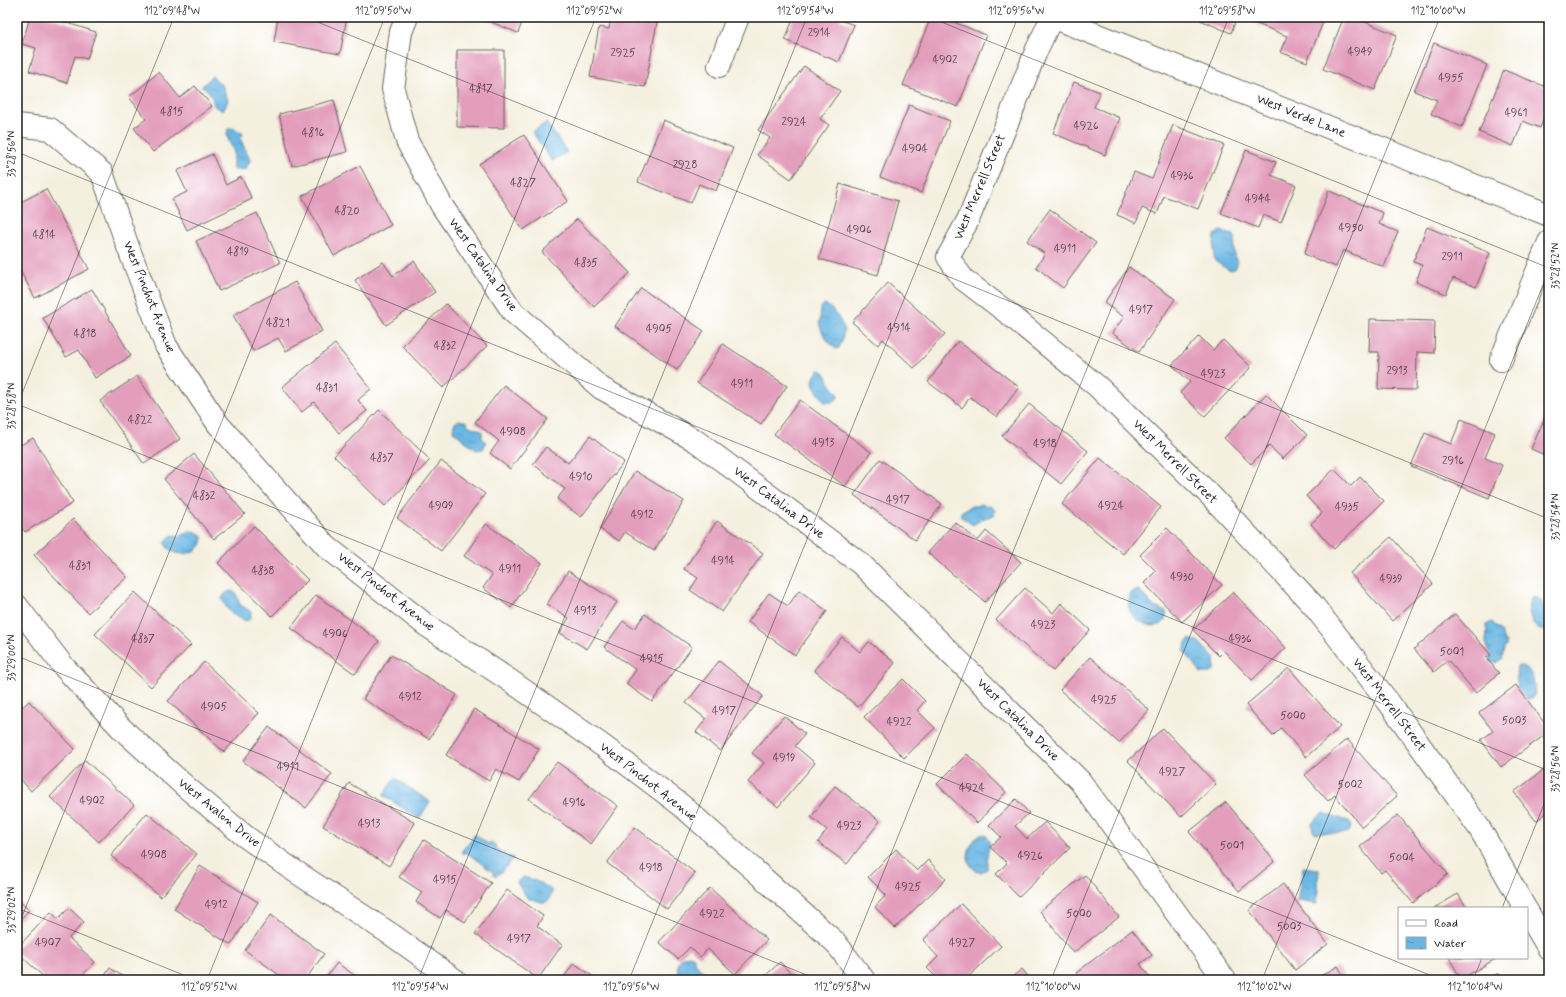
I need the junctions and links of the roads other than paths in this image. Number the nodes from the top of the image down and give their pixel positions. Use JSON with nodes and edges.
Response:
{"nodes":[{"id":1,"x":407,"y":17,"type":"edge"},
{"id":2,"x":738,"y":17,"type":"edge"},
{"id":3,"x":1052,"y":17,"type":"edge"},
{"id":4,"x":719,"y":66,"type":"dead end"},
{"id":5,"x":17,"y":125,"type":"edge"},
{"id":6,"x":1549,"y":215,"type":"edge"},
{"id":7,"x":1549,"y":242,"type":"edge"},
{"id":8,"x":1501,"y":360,"type":"dead end"},
{"id":9,"x":17,"y":606,"type":"edge"},
{"id":10,"x":1524,"y":907,"type":"edge"},
{"id":11,"x":1528,"y":913,"type":"edge"},
{"id":12,"x":1549,"y":949,"type":"edge"},
{"id":13,"x":455,"y":980,"type":"edge"},
{"id":14,"x":864,"y":980,"type":"edge"},
{"id":15,"x":1225,"y":980,"type":"edge"}],
"edges":[{"from":1,"to":15,"type":"street","name":"West Catalina Drive"},
{"from":2,"to":4,"type":"street"},
{"from":3,"to":6,"type":"street","name":"West Verde Lane"},
{"from":3,"to":10,"type":"street","name":"West Merrell Street"},
{"from":5,"to":14,"type":"street","name":"West Pinchot Avenue"},
{"from":7,"to":8,"type":"street"},
{"from":9,"to":13,"type":"street","name":"West Avalon Drive"},
{"from":11,"to":12,"type":"street"}]}
